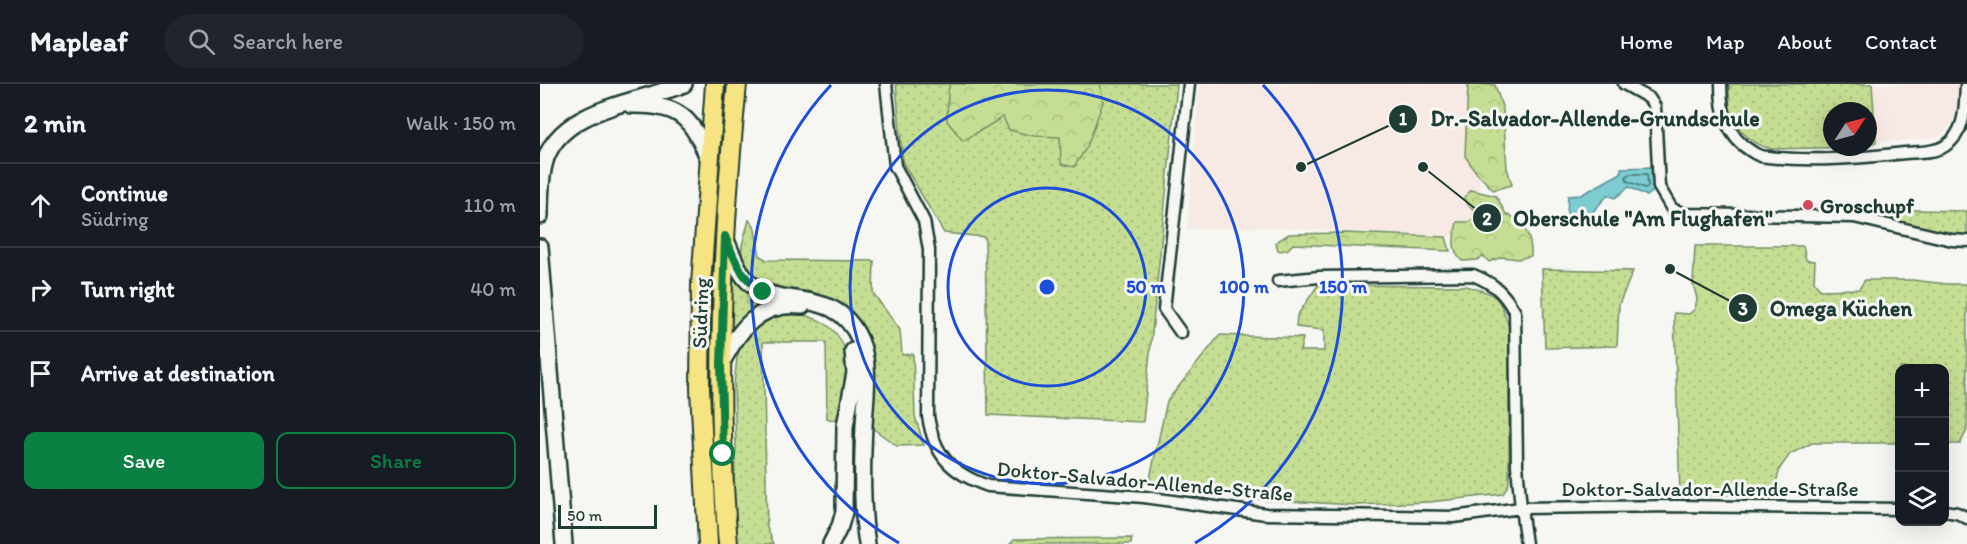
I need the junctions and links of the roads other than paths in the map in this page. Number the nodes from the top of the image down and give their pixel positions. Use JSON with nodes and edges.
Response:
{"nodes":[{"id":1,"x":684,"y":84,"type":"edge"},
{"id":2,"x":715,"y":84,"type":"edge"},
{"id":3,"x":737,"y":84,"type":"edge"},
{"id":4,"x":886,"y":84,"type":"edge"},
{"id":5,"x":1189,"y":84,"type":"edge"},
{"id":6,"x":1624,"y":84,"type":"edge"},
{"id":7,"x":1721,"y":84,"type":"edge"},
{"id":8,"x":1966,"y":84,"type":"edge"},
{"id":9,"x":616,"y":106,"type":"junction"},
{"id":10,"x":709,"y":160,"type":"junction"},
{"id":11,"x":540,"y":216,"type":"edge"},
{"id":12,"x":725,"y":236,"type":"junction"},
{"id":13,"x":1967,"y":241,"type":"edge"},
{"id":14,"x":540,"y":247,"type":"edge"},
{"id":15,"x":1278,"y":281,"type":"dead end"},
{"id":16,"x":1181,"y":333,"type":"dead end"},
{"id":17,"x":721,"y":364,"type":"junction"},
{"id":18,"x":1521,"y":508,"type":"junction"},
{"id":19,"x":1895,"y":509,"type":"edge"},
{"id":20,"x":1949,"y":512,"type":"edge"},
{"id":21,"x":864,"y":514,"type":"junction"},
{"id":22,"x":1967,"y":518,"type":"edge"},
{"id":23,"x":564,"y":544,"type":"edge"},
{"id":24,"x":708,"y":544,"type":"edge"},
{"id":25,"x":728,"y":544,"type":"edge"},
{"id":26,"x":831,"y":544,"type":"edge"},
{"id":27,"x":857,"y":544,"type":"edge"},
{"id":28,"x":867,"y":544,"type":"edge"},
{"id":29,"x":1526,"y":544,"type":"edge"}],
"edges":[{"from":1,"to":9,"type":"main road"},
{"from":2,"to":10,"type":"main road","name":"Südring"},
{"from":3,"to":12,"type":"main road","name":"Südring"},
{"from":4,"to":18,"type":"street","name":"Doktor-Salvador-Allende-Straße"},
{"from":5,"to":16,"type":"street"},
{"from":6,"to":13,"type":"street"},
{"from":7,"to":8,"type":"street"},
{"from":9,"to":10,"type":"main road"},
{"from":9,"to":11,"type":"main road"},
{"from":10,"to":24,"type":"main road","name":"Südring"},
{"from":12,"to":17,"type":"main road","name":"Südring"},
{"from":12,"to":21,"type":"main road"},
{"from":14,"to":23,"type":"main road"},
{"from":15,"to":18,"type":"street"},
{"from":17,"to":25,"type":"main road","name":"Südring"},
{"from":17,"to":26,"type":"main road"},
{"from":18,"to":19,"type":"street","name":"Doktor-Salvador-Allende-Straße"},
{"from":18,"to":29,"type":"street"},
{"from":20,"to":22,"type":"street"},
{"from":21,"to":27,"type":"main road"},
{"from":21,"to":28,"type":"main road"}]}
